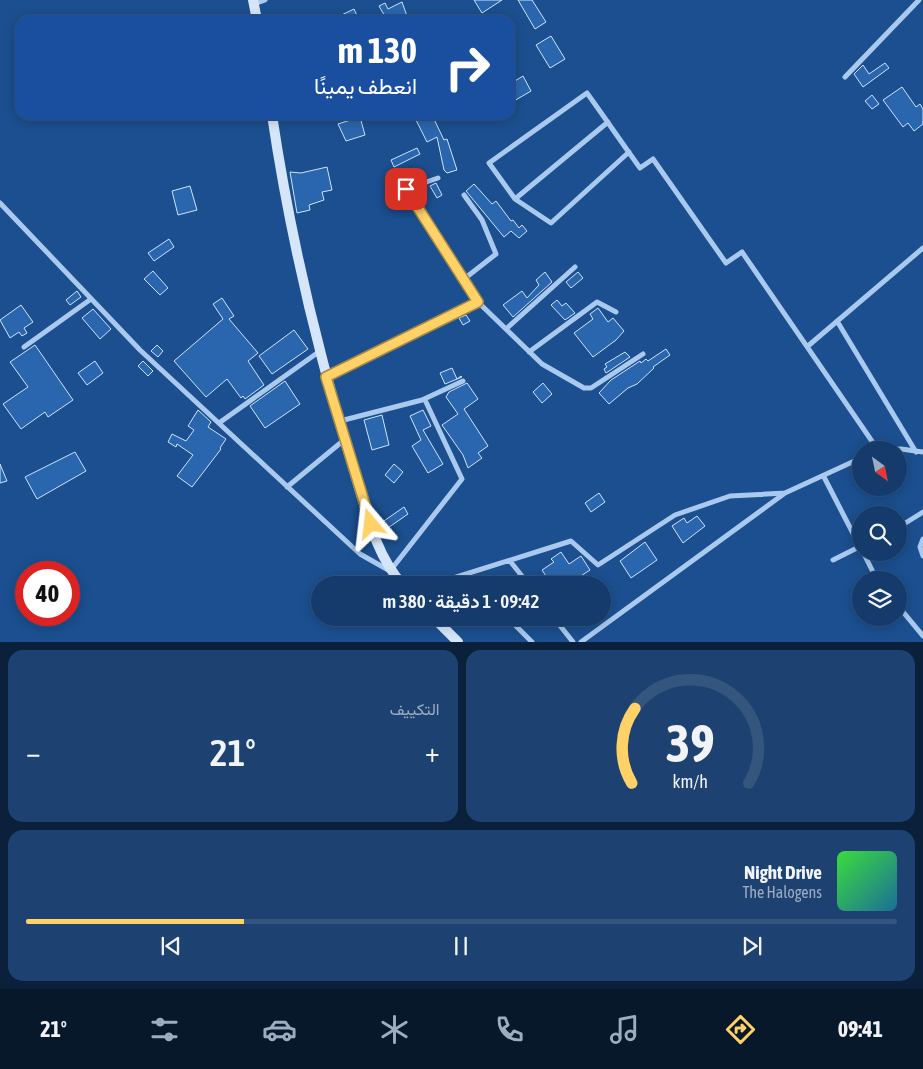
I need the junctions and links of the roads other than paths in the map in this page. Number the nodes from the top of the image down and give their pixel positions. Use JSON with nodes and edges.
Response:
{"nodes":[{"id":1,"x":266,"y":0,"type":"edge"},
{"id":2,"x":918,"y":0,"type":"edge"},
{"id":3,"x":253,"y":2,"type":"edge"},
{"id":4,"x":256,"y":15,"type":"edge"},
{"id":5,"x":845,"y":76,"type":"dead end"},
{"id":6,"x":273,"y":120,"type":"edge"},
{"id":7,"x":608,"y":122,"type":"junction"},
{"id":8,"x":629,"y":152,"type":"junction"},
{"id":9,"x":438,"y":178,"type":"dead end"},
{"id":10,"x":464,"y":195,"type":"dead end"},
{"id":11,"x":515,"y":199,"type":"junction"},
{"id":12,"x":0,"y":203,"type":"edge"},
{"id":13,"x":923,"y":248,"type":"edge"},
{"id":14,"x":575,"y":268,"type":"dead end"},
{"id":15,"x":464,"y":279,"type":"junction"},
{"id":16,"x":91,"y":299,"type":"junction"},
{"id":17,"x":478,"y":302,"type":"junction"},
{"id":18,"x":616,"y":312,"type":"dead end"},
{"id":19,"x":837,"y":321,"type":"junction"},
{"id":20,"x":506,"y":329,"type":"junction"},
{"id":21,"x":808,"y":346,"type":"junction"},
{"id":22,"x":24,"y":347,"type":"dead end"},
{"id":23,"x":320,"y":351,"type":"junction"},
{"id":24,"x":530,"y":352,"type":"junction"},
{"id":25,"x":644,"y":354,"type":"dead end"},
{"id":26,"x":326,"y":377,"type":"junction"},
{"id":27,"x":463,"y":381,"type":"dead end"},
{"id":28,"x":426,"y":402,"type":"dead end"},
{"id":29,"x":339,"y":422,"type":"junction"},
{"id":30,"x":219,"y":423,"type":"junction"},
{"id":31,"x":345,"y":439,"type":"junction"},
{"id":32,"x":872,"y":441,"type":"edge"},
{"id":33,"x":908,"y":450,"type":"edge"},
{"id":34,"x":916,"y":452,"type":"junction"},
{"id":35,"x":923,"y":452,"type":"edge"},
{"id":36,"x":852,"y":463,"type":"edge"},
{"id":37,"x":824,"y":477,"type":"junction"},
{"id":38,"x":287,"y":487,"type":"junction"},
{"id":39,"x":785,"y":493,"type":"junction"},
{"id":40,"x":923,"y":512,"type":"edge"},
{"id":41,"x":907,"y":522,"type":"edge"},
{"id":42,"x":852,"y":530,"type":"edge"},
{"id":43,"x":923,"y":539,"type":"edge"},
{"id":44,"x":852,"y":551,"type":"edge"},
{"id":45,"x":923,"y":556,"type":"edge"},
{"id":46,"x":833,"y":560,"type":"dead end"},
{"id":47,"x":510,"y":561,"type":"junction"},
{"id":48,"x":390,"y":571,"type":"junction"},
{"id":49,"x":395,"y":576,"type":"edge"},
{"id":50,"x":466,"y":576,"type":"edge"},
{"id":51,"x":522,"y":576,"type":"edge"},
{"id":52,"x":907,"y":617,"type":"edge"},
{"id":53,"x":442,"y":626,"type":"edge"},
{"id":54,"x":516,"y":626,"type":"edge"},
{"id":55,"x":560,"y":626,"type":"edge"},
{"id":56,"x":923,"y":636,"type":"edge"},
{"id":57,"x":458,"y":642,"type":"edge"},
{"id":58,"x":532,"y":642,"type":"edge"},
{"id":59,"x":573,"y":642,"type":"edge"},
{"id":60,"x":581,"y":642,"type":"edge"}],
"edges":[{"from":1,"to":3,"type":"street"},
{"from":2,"to":5,"type":"street"},
{"from":3,"to":4,"type":"street"},
{"from":6,"to":23,"type":"street"},
{"from":7,"to":8,"type":"street"},
{"from":7,"to":11,"type":"street"},
{"from":7,"to":11,"type":"street"},
{"from":8,"to":11,"type":"street"},
{"from":8,"to":21,"type":"street"},
{"from":9,"to":15,"type":"street"},
{"from":10,"to":15,"type":"street"},
{"from":12,"to":16,"type":"street"},
{"from":13,"to":19,"type":"street"},
{"from":14,"to":20,"type":"street"},
{"from":15,"to":17,"type":"street"},
{"from":16,"to":22,"type":"street"},
{"from":16,"to":30,"type":"street"},
{"from":17,"to":20,"type":"street"},
{"from":17,"to":26,"type":"street"},
{"from":18,"to":24,"type":"street"},
{"from":19,"to":21,"type":"street"},
{"from":19,"to":34,"type":"street"},
{"from":20,"to":24,"type":"street"},
{"from":21,"to":32,"type":"street"},
{"from":23,"to":26,"type":"street"},
{"from":23,"to":30,"type":"street"},
{"from":24,"to":25,"type":"street"},
{"from":26,"to":29,"type":"street"},
{"from":27,"to":29,"type":"street"},
{"from":28,"to":48,"type":"street"},
{"from":29,"to":31,"type":"street"},
{"from":30,"to":38,"type":"street"},
{"from":31,"to":38,"type":"street"},
{"from":31,"to":48,"type":"street"},
{"from":33,"to":34,"type":"street"},
{"from":34,"to":35,"type":"street"},
{"from":36,"to":37,"type":"street"},
{"from":37,"to":39,"type":"street"},
{"from":37,"to":42,"type":"street"},
{"from":38,"to":48,"type":"street"},
{"from":39,"to":47,"type":"street"},
{"from":39,"to":60,"type":"street"},
{"from":40,"to":41,"type":"street"},
{"from":43,"to":45,"type":"street"},
{"from":44,"to":46,"type":"street"},
{"from":47,"to":50,"type":"street"},
{"from":47,"to":51,"type":"street"},
{"from":48,"to":49,"type":"street"},
{"from":52,"to":56,"type":"street"},
{"from":53,"to":57,"type":"street"},
{"from":54,"to":58,"type":"street"},
{"from":55,"to":59,"type":"street"}]}
